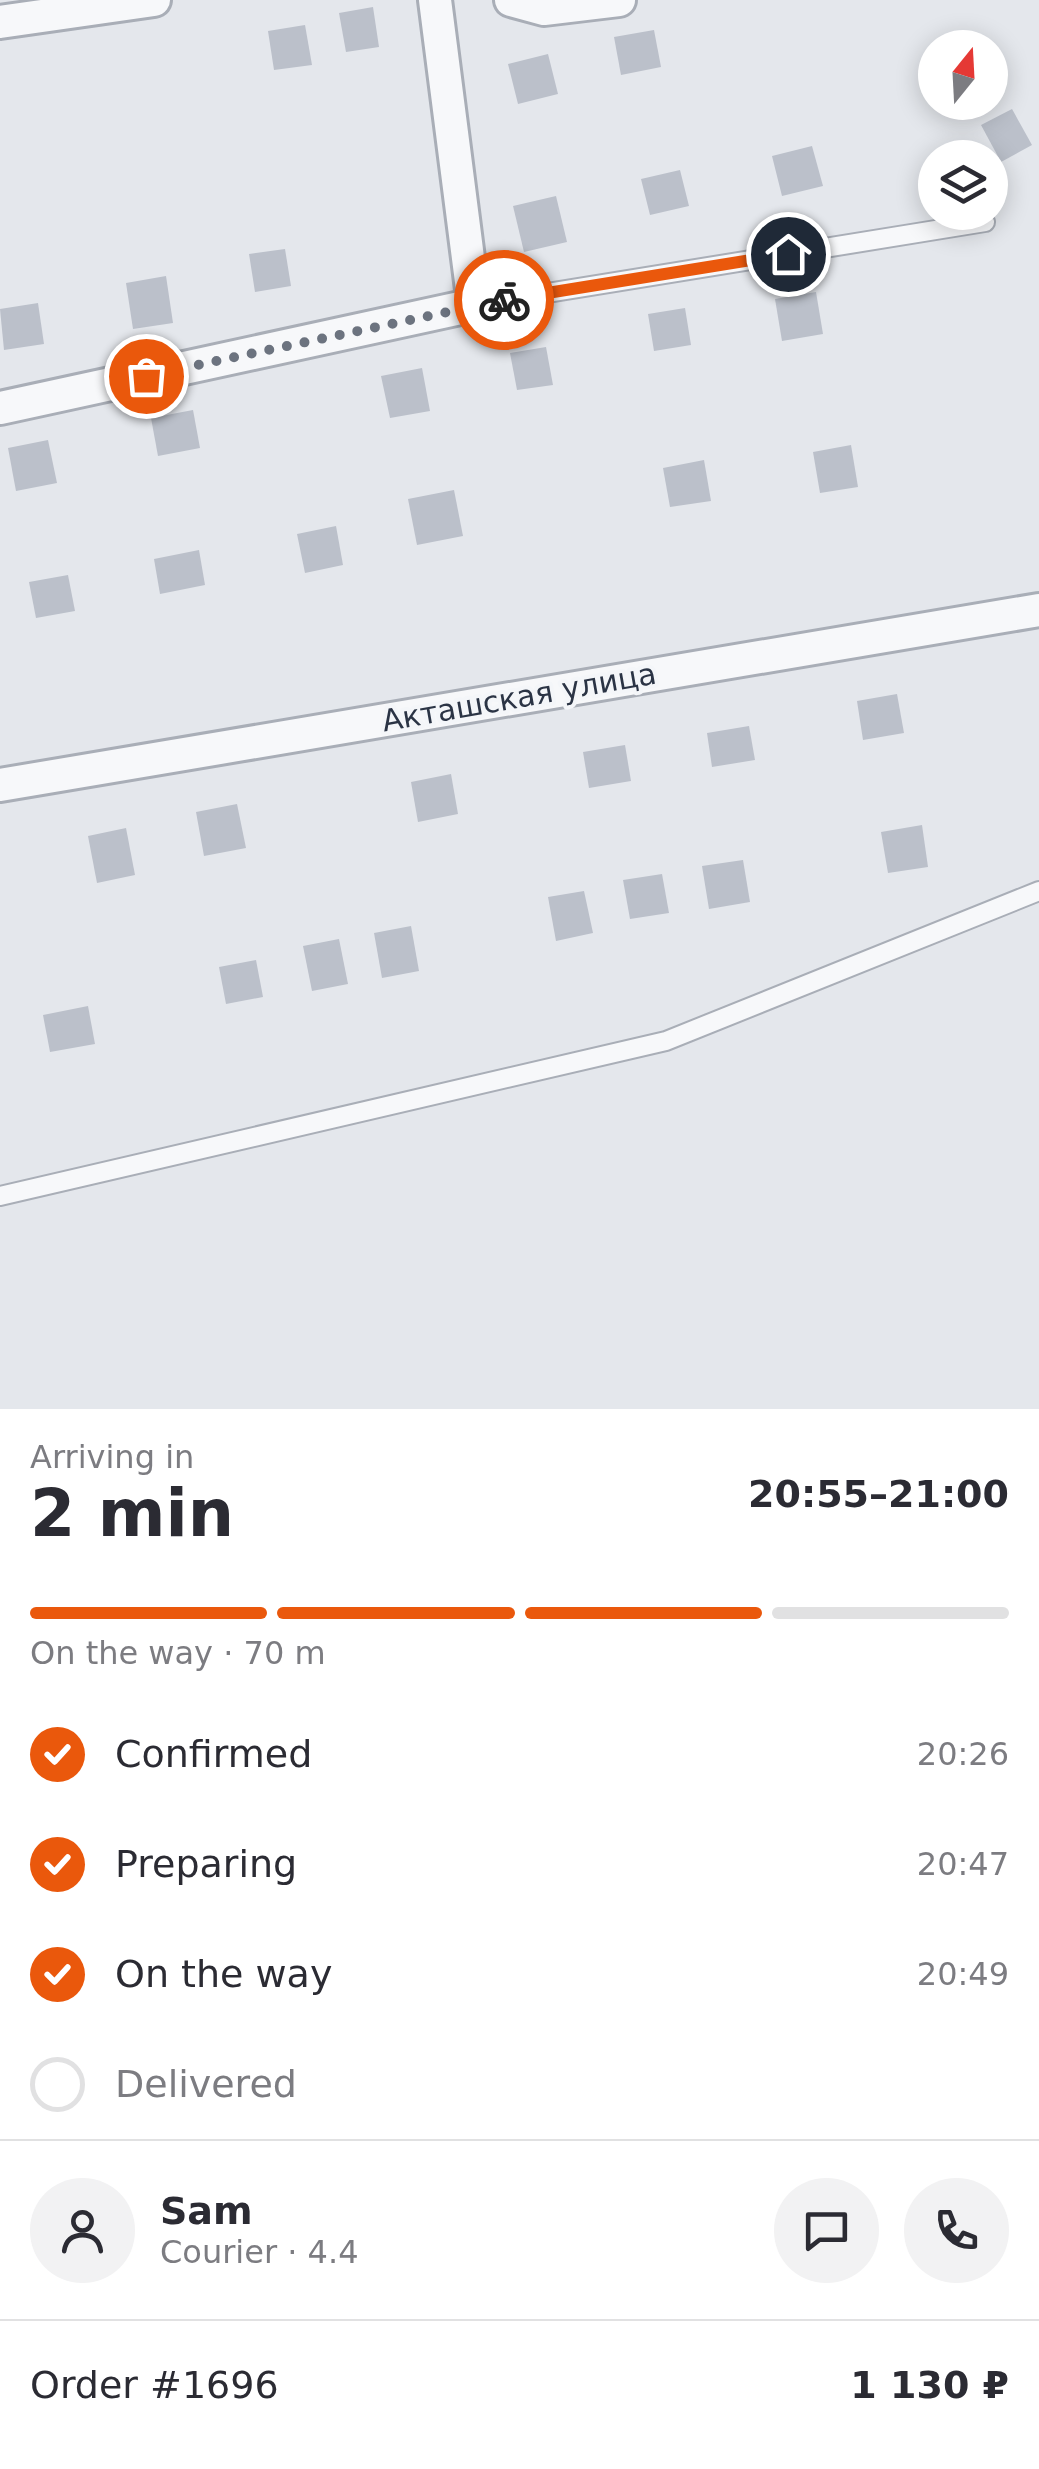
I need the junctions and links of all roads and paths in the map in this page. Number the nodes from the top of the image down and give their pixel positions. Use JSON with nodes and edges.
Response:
{"nodes":[{"id":1,"x":154,"y":0,"type":"edge"},
{"id":2,"x":434,"y":0,"type":"edge"},
{"id":3,"x":511,"y":0,"type":"edge"},
{"id":4,"x":619,"y":0,"type":"edge"},
{"id":5,"x":0,"y":22,"type":"edge"},
{"id":6,"x":936,"y":230,"type":"edge"},
{"id":7,"x":474,"y":305,"type":"junction"},
{"id":8,"x":0,"y":408,"type":"edge"},
{"id":9,"x":1039,"y":610,"type":"edge"},
{"id":10,"x":0,"y":785,"type":"edge"},
{"id":11,"x":1039,"y":891,"type":"edge"},
{"id":12,"x":0,"y":1196,"type":"edge"}],
"edges":[{"from":1,"to":5,"type":"street"},
{"from":2,"to":7,"type":"street"},
{"from":3,"to":4,"type":"street"},
{"from":6,"to":7,"type":"lane"},
{"from":7,"to":8,"type":"street"},
{"from":9,"to":10,"type":"street","name":"Акташская улица"},
{"from":11,"to":12,"type":"lane"}]}
